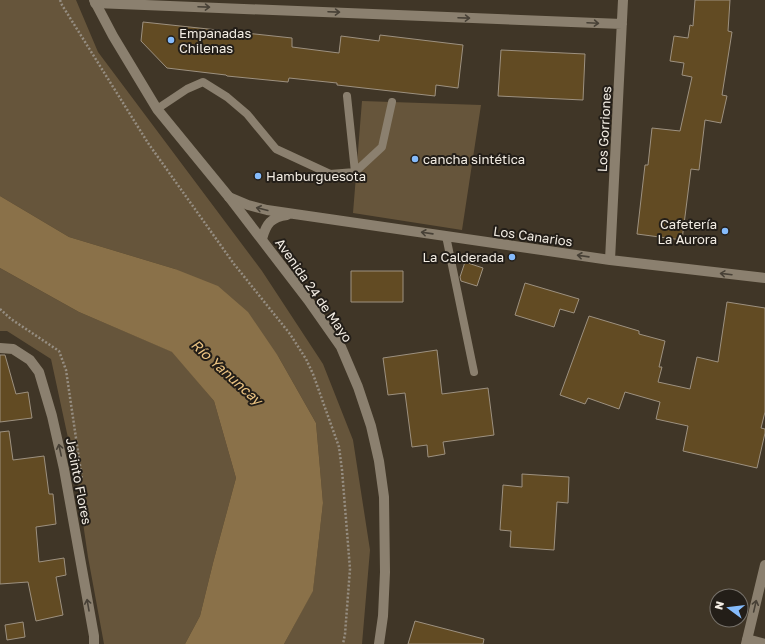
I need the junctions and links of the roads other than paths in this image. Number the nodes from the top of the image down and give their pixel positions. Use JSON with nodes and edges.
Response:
{"nodes":[{"id":1,"x":623,"y":0,"type":"edge"},
{"id":2,"x":94,"y":2,"type":"edge"},
{"id":3,"x":622,"y":24,"type":"junction"},
{"id":4,"x":348,"y":96,"type":"dead end"},
{"id":5,"x":392,"y":102,"type":"dead end"},
{"id":6,"x":157,"y":109,"type":"junction"},
{"id":7,"x":355,"y":172,"type":"junction"},
{"id":8,"x":229,"y":196,"type":"junction"},
{"id":9,"x":297,"y":215,"type":"junction"},
{"id":10,"x":446,"y":236,"type":"junction"},
{"id":11,"x":262,"y":239,"type":"junction"},
{"id":12,"x":610,"y":260,"type":"junction"},
{"id":13,"x":765,"y":278,"type":"edge"},
{"id":14,"x":0,"y":348,"type":"edge"},
{"id":15,"x":474,"y":372,"type":"dead end"},
{"id":16,"x":765,"y":565,"type":"edge"},
{"id":17,"x":747,"y":642,"type":"edge"},
{"id":18,"x":94,"y":644,"type":"edge"},
{"id":19,"x":378,"y":644,"type":"edge"},
{"id":20,"x":765,"y":644,"type":"edge"}],
"edges":[{"from":1,"to":3,"type":"street","name":"Los Gorriones"},
{"from":2,"to":3,"type":"street","one_way":true},
{"from":2,"to":6,"type":"street","name":"Avenida 24 de Mayo"},
{"from":3,"to":12,"type":"street","name":"Los Gorriones"},
{"from":4,"to":7,"type":"lane"},
{"from":5,"to":7,"type":"lane"},
{"from":6,"to":7,"type":"lane"},
{"from":6,"to":8,"type":"street","name":"Avenida 24 de Mayo"},
{"from":9,"to":8,"type":"street","name":"Los Canarios","one_way":true},
{"from":8,"to":11,"type":"street","name":"Avenida 24 de Mayo"},
{"from":10,"to":9,"type":"street","name":"Los Canarios","one_way":true},
{"from":9,"to":11,"type":"street","name":"Los Canarios"},
{"from":12,"to":10,"type":"street","name":"Los Canarios","one_way":true},
{"from":10,"to":15,"type":"lane"},
{"from":11,"to":19,"type":"street","name":"Avenida 24 de Mayo"},
{"from":13,"to":12,"type":"street","name":"Los Canarios","one_way":true},
{"from":18,"to":14,"type":"street","name":"Jacinto Flores","one_way":true},
{"from":17,"to":16,"type":"street","one_way":true},
{"from":17,"to":20,"type":"street"}]}
